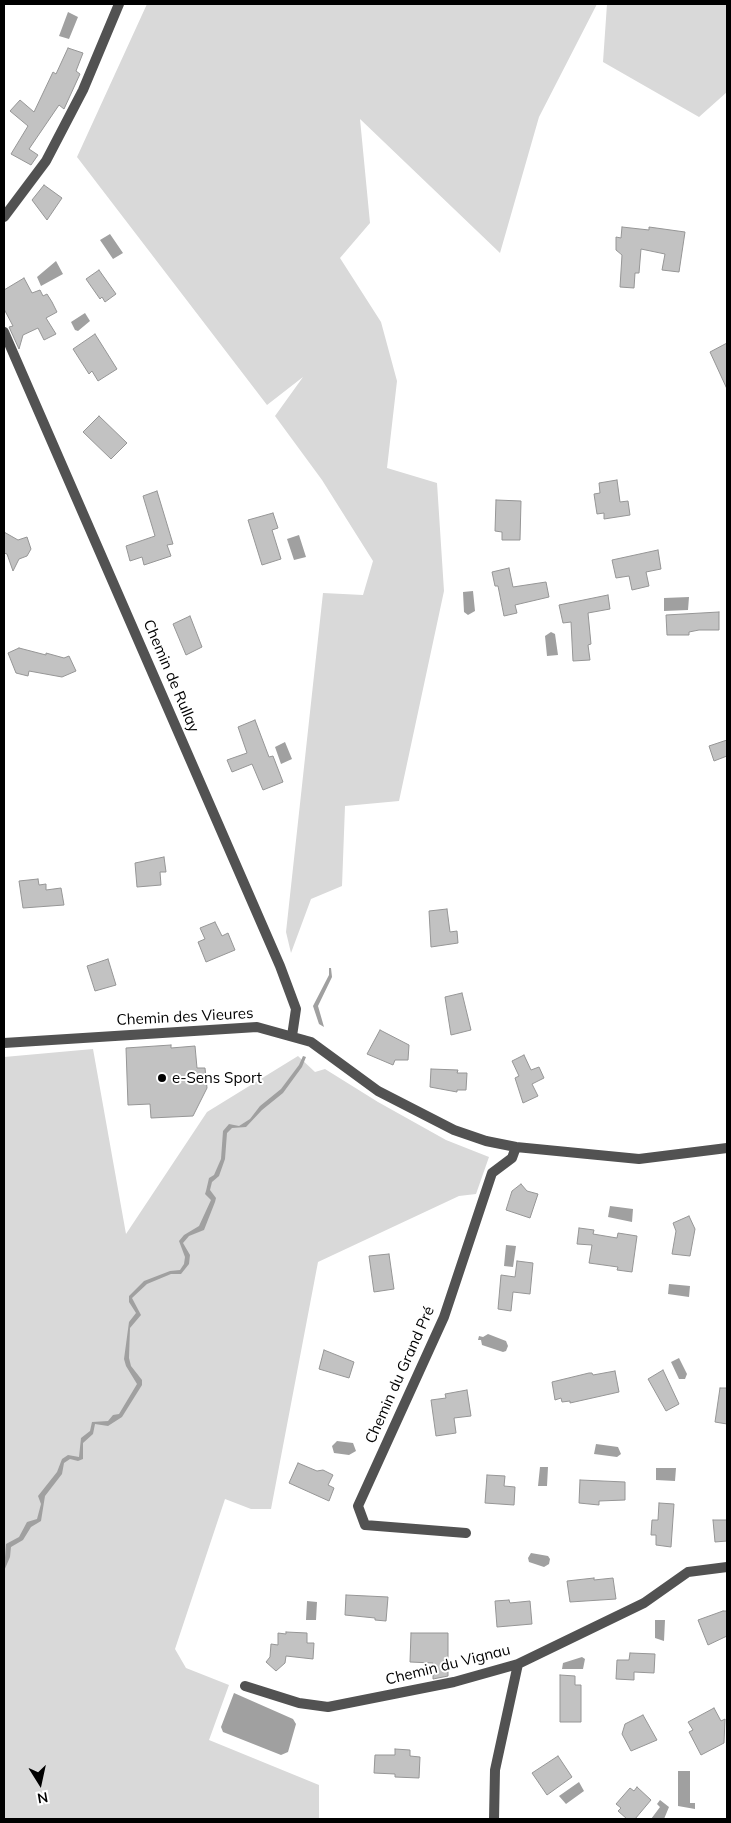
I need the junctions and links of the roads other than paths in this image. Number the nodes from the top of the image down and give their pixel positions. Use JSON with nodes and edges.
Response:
{"nodes":[{"id":1,"x":119,"y":4,"type":"edge"},
{"id":2,"x":4,"y":217,"type":"edge"},
{"id":3,"x":4,"y":332,"type":"edge"},
{"id":4,"x":292,"y":1036,"type":"junction"},
{"id":5,"x":4,"y":1043,"type":"edge"},
{"id":6,"x":516,"y":1147,"type":"junction"},
{"id":7,"x":727,"y":1148,"type":"edge"},
{"id":8,"x":466,"y":1533,"type":"dead end"},
{"id":9,"x":727,"y":1567,"type":"edge"},
{"id":10,"x":518,"y":1664,"type":"junction"},
{"id":11,"x":245,"y":1686,"type":"dead end"},
{"id":12,"x":494,"y":1819,"type":"edge"}],
"edges":[{"from":1,"to":2,"type":"street"},
{"from":3,"to":4,"type":"street","name":"Chemin de Rullay"},
{"from":4,"to":5,"type":"street","name":"Chemin des Vieures"},
{"from":4,"to":6,"type":"street","name":"Chemin des Vieures"},
{"from":6,"to":7,"type":"street","name":"Chemin des Vieures"},
{"from":6,"to":8,"type":"street","name":"Chemin du Grand Pré"},
{"from":9,"to":10,"type":"street","name":"Chemin du Vignau"},
{"from":10,"to":11,"type":"street","name":"Chemin du Vignau"},
{"from":10,"to":12,"type":"street"}]}
